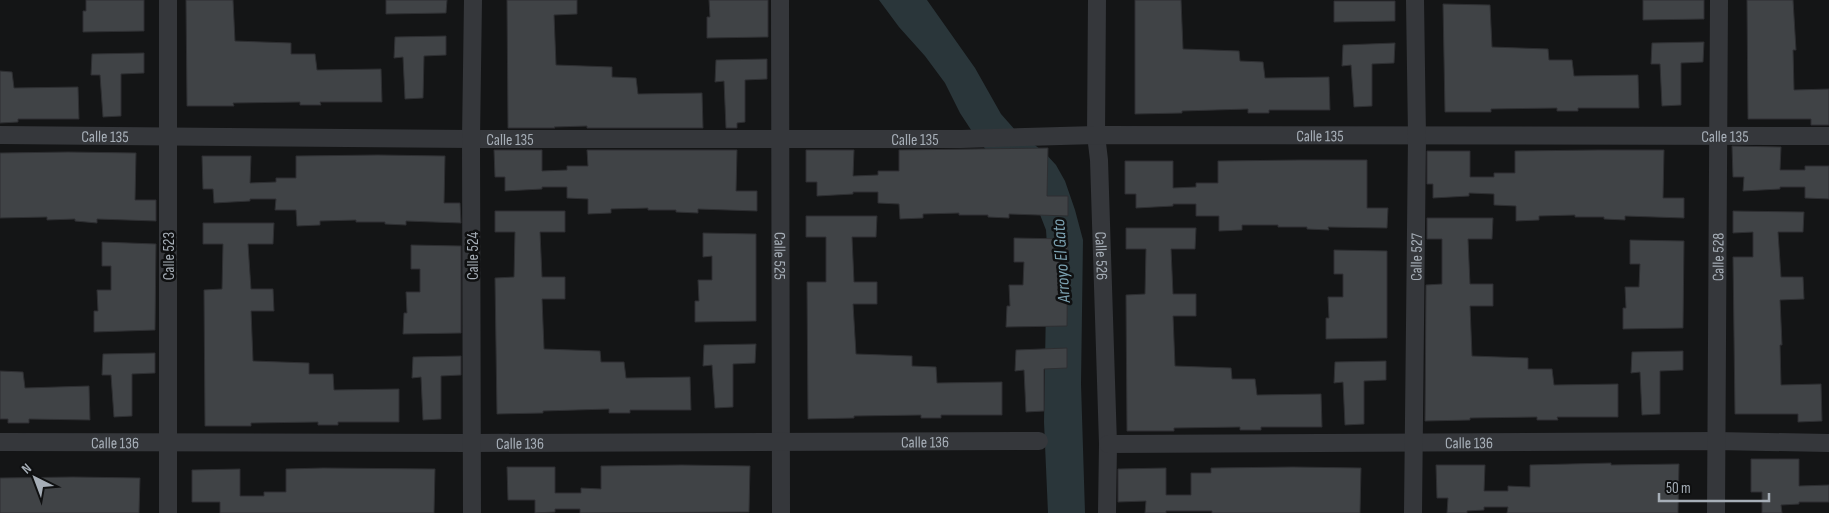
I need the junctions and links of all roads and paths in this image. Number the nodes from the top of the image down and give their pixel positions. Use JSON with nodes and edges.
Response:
{"nodes":[{"id":1,"x":168,"y":0,"type":"edge"},
{"id":2,"x":473,"y":0,"type":"edge"},
{"id":3,"x":780,"y":0,"type":"edge"},
{"id":4,"x":1097,"y":0,"type":"edge"},
{"id":5,"x":1415,"y":0,"type":"edge"},
{"id":6,"x":1719,"y":0,"type":"edge"},
{"id":7,"x":0,"y":135,"type":"edge"},
{"id":8,"x":1096,"y":135,"type":"junction"},
{"id":9,"x":169,"y":136,"type":"junction"},
{"id":10,"x":1417,"y":136,"type":"junction"},
{"id":11,"x":1718,"y":136,"type":"junction"},
{"id":12,"x":1829,"y":136,"type":"edge"},
{"id":13,"x":779,"y":138,"type":"junction"},
{"id":14,"x":471,"y":139,"type":"junction"},
{"id":15,"x":782,"y":441,"type":"junction"},
{"id":16,"x":1039,"y":441,"type":"dead end"},
{"id":17,"x":1716,"y":441,"type":"junction"},
{"id":18,"x":0,"y":442,"type":"edge"},
{"id":19,"x":1413,"y":442,"type":"junction"},
{"id":20,"x":168,"y":443,"type":"junction"},
{"id":21,"x":473,"y":443,"type":"junction"},
{"id":22,"x":1829,"y":443,"type":"edge"},
{"id":23,"x":1108,"y":444,"type":"junction"},
{"id":24,"x":168,"y":513,"type":"edge"},
{"id":25,"x":472,"y":513,"type":"edge"},
{"id":26,"x":781,"y":513,"type":"edge"},
{"id":27,"x":1108,"y":513,"type":"edge"},
{"id":28,"x":1413,"y":513,"type":"edge"},
{"id":29,"x":1716,"y":513,"type":"edge"}],
"edges":[{"from":1,"to":9,"type":"street","name":"Calle 523"},
{"from":2,"to":14,"type":"street","name":"Calle 524"},
{"from":3,"to":13,"type":"street","name":"Calle 525"},
{"from":4,"to":8,"type":"street","name":"Calle 526"},
{"from":5,"to":10,"type":"street","name":"Calle 527"},
{"from":6,"to":11,"type":"street","name":"Calle 528"},
{"from":7,"to":9,"type":"street","name":"Calle 135"},
{"from":8,"to":10,"type":"street","name":"Calle 135"},
{"from":8,"to":13,"type":"street","name":"Calle 135"},
{"from":8,"to":23,"type":"street","name":"Calle 526"},
{"from":9,"to":14,"type":"street","name":"Calle 135"},
{"from":9,"to":20,"type":"street","name":"Calle 523"},
{"from":10,"to":11,"type":"street","name":"Calle 135"},
{"from":10,"to":19,"type":"street","name":"Calle 527"},
{"from":11,"to":12,"type":"street","name":"Calle 135"},
{"from":11,"to":17,"type":"street","name":"Calle 528"},
{"from":13,"to":14,"type":"street","name":"Calle 135"},
{"from":13,"to":15,"type":"street","name":"Calle 525"},
{"from":14,"to":21,"type":"street","name":"Calle 524"},
{"from":15,"to":16,"type":"street","name":"Calle 136"},
{"from":15,"to":21,"type":"street","name":"Calle 136"},
{"from":15,"to":26,"type":"street","name":"Calle 525"},
{"from":17,"to":19,"type":"street","name":"Calle 136"},
{"from":17,"to":22,"type":"street","name":"Calle 136"},
{"from":17,"to":29,"type":"street","name":"Calle 528"},
{"from":18,"to":20,"type":"street","name":"Calle 136"},
{"from":19,"to":23,"type":"street","name":"Calle 136"},
{"from":19,"to":28,"type":"street","name":"Calle 527"},
{"from":20,"to":21,"type":"street","name":"Calle 136"},
{"from":20,"to":24,"type":"street","name":"Calle 523"},
{"from":21,"to":25,"type":"street","name":"Calle 524"},
{"from":23,"to":27,"type":"street","name":"Calle 526"}]}
